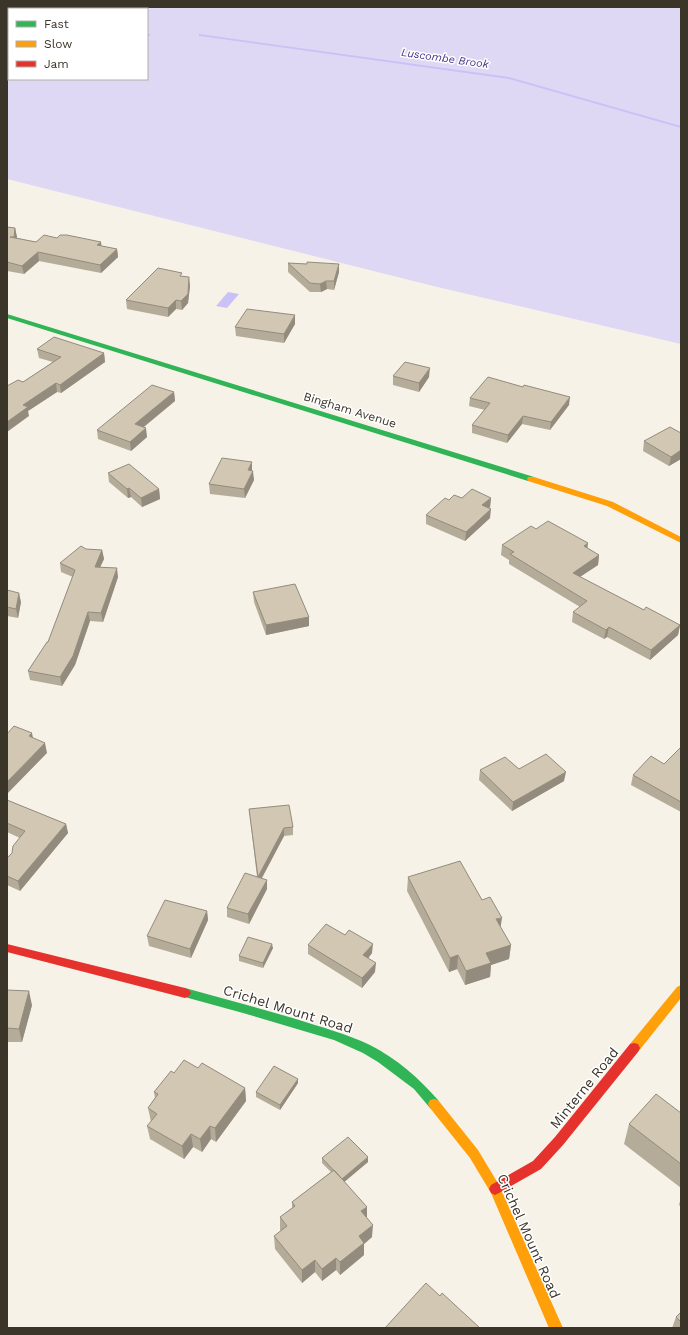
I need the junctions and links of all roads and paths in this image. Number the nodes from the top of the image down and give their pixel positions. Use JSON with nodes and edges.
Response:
{"nodes":[{"id":1,"x":7,"y":316,"type":"edge"},
{"id":2,"x":681,"y":540,"type":"edge"},
{"id":3,"x":7,"y":948,"type":"edge"},
{"id":4,"x":681,"y":990,"type":"edge"},
{"id":5,"x":495,"y":1189,"type":"junction"},
{"id":6,"x":556,"y":1328,"type":"edge"}],
"edges":[{"from":1,"to":2,"type":"street","name":"Bingham Avenue"},
{"from":3,"to":5,"type":"street","name":"Crichel Mount Road"},
{"from":4,"to":5,"type":"street","name":"Minterne Road"},
{"from":5,"to":6,"type":"street","name":"Crichel Mount Road"}]}
